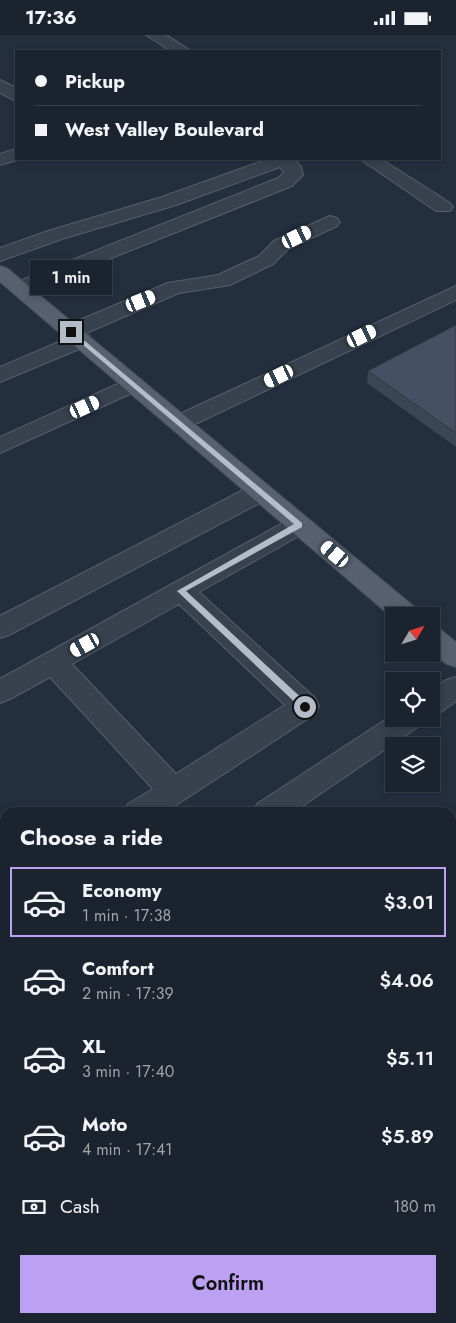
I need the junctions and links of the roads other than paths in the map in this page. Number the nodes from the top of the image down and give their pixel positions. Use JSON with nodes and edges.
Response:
{"nodes":[{"id":1,"x":154,"y":35,"type":"edge"},
{"id":2,"x":181,"y":50,"type":"edge"},
{"id":3,"x":0,"y":85,"type":"edge"},
{"id":4,"x":15,"y":95,"type":"edge"},
{"id":5,"x":15,"y":104,"type":"edge"},
{"id":6,"x":0,"y":109,"type":"edge"},
{"id":7,"x":15,"y":154,"type":"edge"},
{"id":8,"x":0,"y":160,"type":"edge"},
{"id":9,"x":281,"y":160,"type":"edge"},
{"id":10,"x":285,"y":160,"type":"edge"},
{"id":11,"x":371,"y":160,"type":"edge"},
{"id":12,"x":444,"y":207,"type":"dead end"},
{"id":13,"x":330,"y":222,"type":"dead end"},
{"id":14,"x":0,"y":255,"type":"edge"},
{"id":15,"x":0,"y":272,"type":"edge"},
{"id":16,"x":19,"y":288,"type":"junction"},
{"id":17,"x":456,"y":292,"type":"edge"},
{"id":18,"x":76,"y":336,"type":"junction"},
{"id":19,"x":0,"y":375,"type":"edge"},
{"id":20,"x":133,"y":384,"type":"junction"},
{"id":21,"x":179,"y":423,"type":"junction"},
{"id":22,"x":0,"y":446,"type":"edge"},
{"id":23,"x":260,"y":492,"type":"junction"},
{"id":24,"x":299,"y":525,"type":"junction"},
{"id":25,"x":181,"y":591,"type":"junction"},
{"id":26,"x":397,"y":607,"type":"edge"},
{"id":27,"x":0,"y":628,"type":"edge"},
{"id":28,"x":440,"y":644,"type":"edge"},
{"id":29,"x":456,"y":657,"type":"edge"},
{"id":30,"x":53,"y":662,"type":"junction"},
{"id":31,"x":456,"y":687,"type":"edge"},
{"id":32,"x":0,"y":692,"type":"edge"},
{"id":33,"x":440,"y":697,"type":"edge"},
{"id":34,"x":396,"y":727,"type":"edge"},
{"id":35,"x":173,"y":791,"type":"junction"},
{"id":36,"x":148,"y":807,"type":"edge"},
{"id":37,"x":277,"y":807,"type":"edge"}],
"edges":[{"from":1,"to":2,"type":"street"},
{"from":3,"to":4,"type":"street"},
{"from":5,"to":6,"type":"street"},
{"from":7,"to":8,"type":"street"},
{"from":9,"to":14,"type":"street"},
{"from":10,"to":16,"type":"street"},
{"from":11,"to":12,"type":"street"},
{"from":13,"to":18,"type":"street"},
{"from":15,"to":16,"type":"main road"},
{"from":16,"to":18,"type":"main road"},
{"from":17,"to":21,"type":"street"},
{"from":18,"to":19,"type":"street"},
{"from":18,"to":20,"type":"main road"},
{"from":20,"to":21,"type":"main road"},
{"from":20,"to":22,"type":"street"},
{"from":21,"to":23,"type":"main road"},
{"from":23,"to":24,"type":"main road"},
{"from":23,"to":27,"type":"street"},
{"from":24,"to":25,"type":"street"},
{"from":24,"to":26,"type":"main road"},
{"from":25,"to":30,"type":"street"},
{"from":25,"to":35,"type":"street"},
{"from":28,"to":29,"type":"main road"},
{"from":30,"to":32,"type":"street"},
{"from":30,"to":35,"type":"street"},
{"from":31,"to":33,"type":"street"},
{"from":34,"to":37,"type":"street"},
{"from":35,"to":36,"type":"street"}]}
